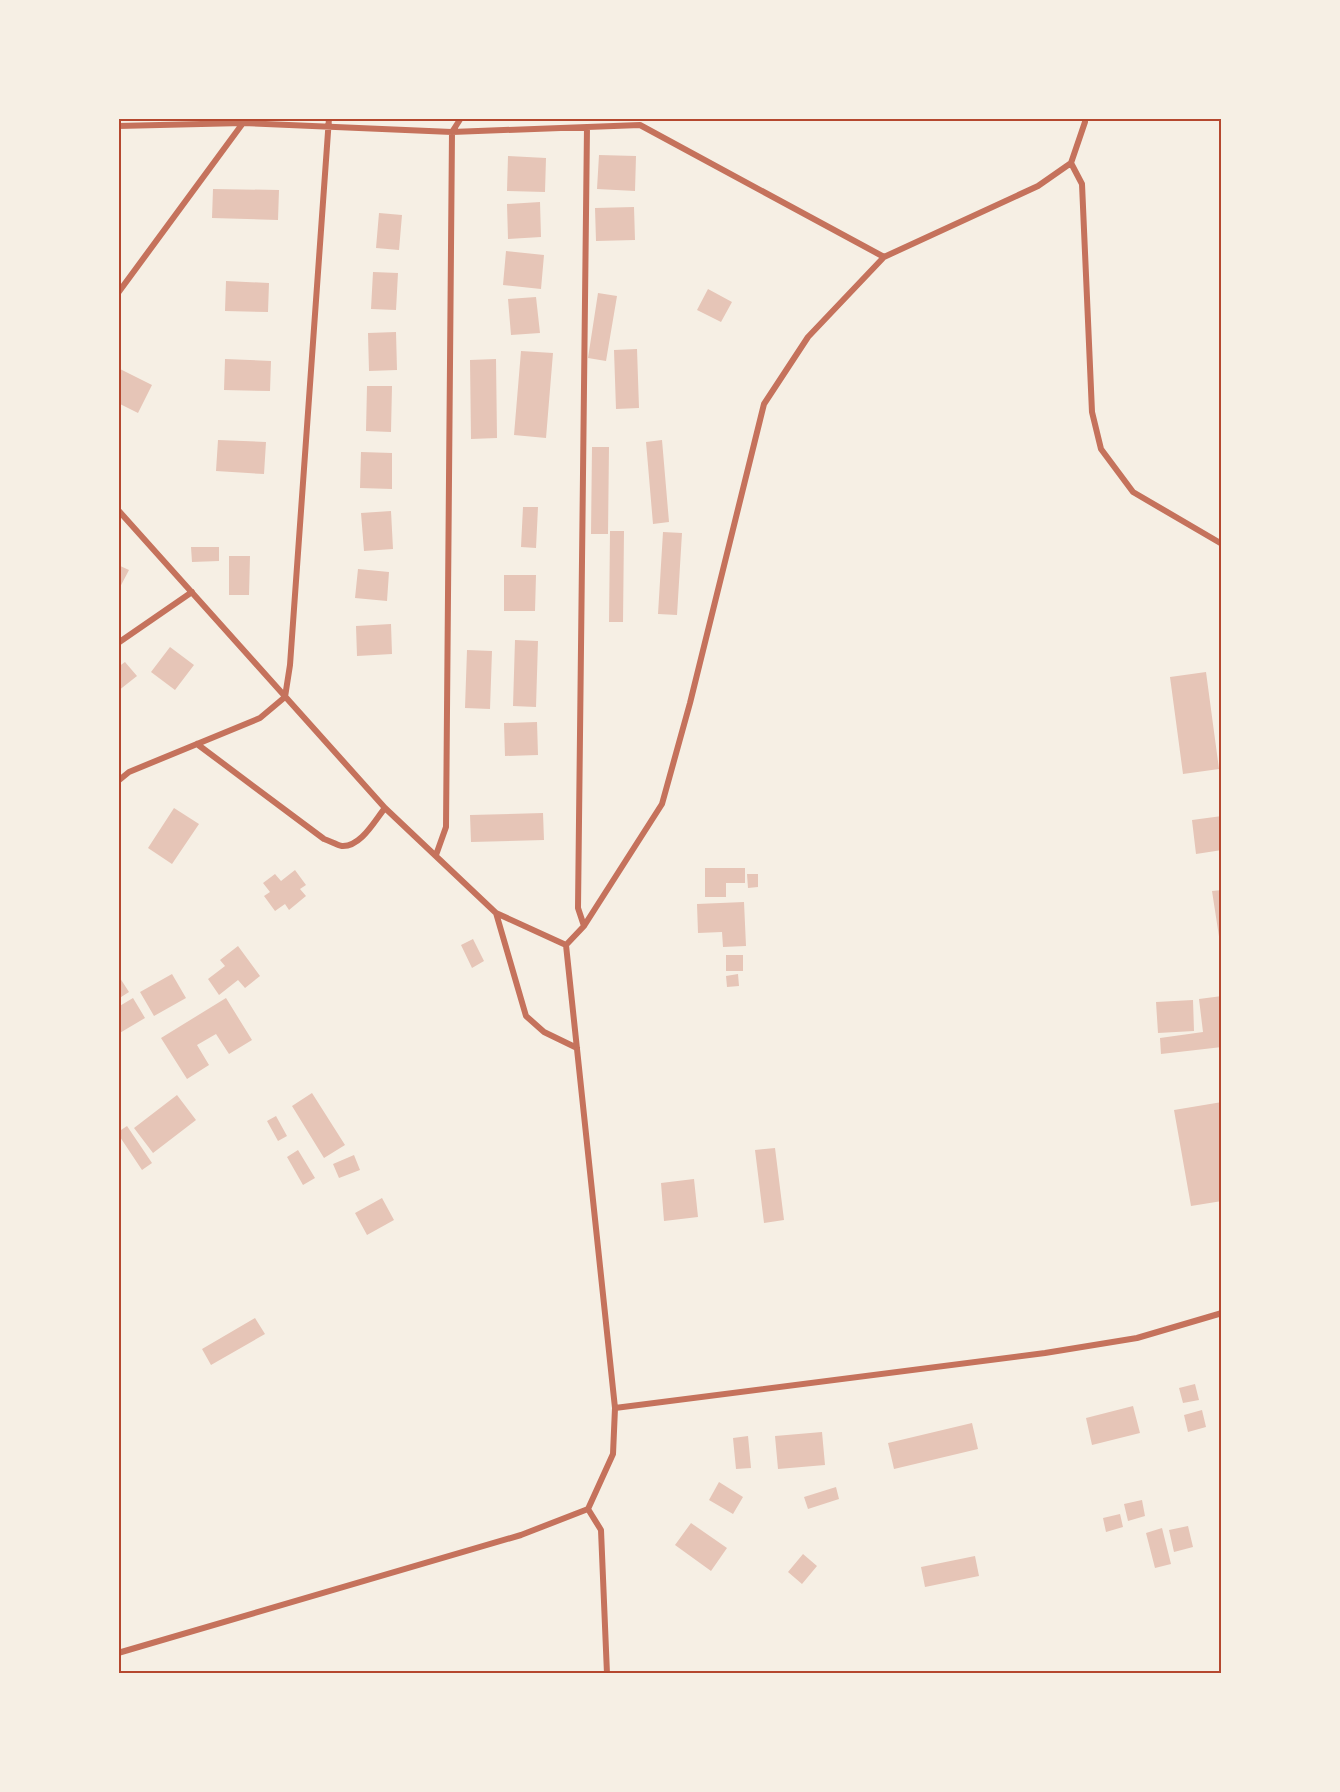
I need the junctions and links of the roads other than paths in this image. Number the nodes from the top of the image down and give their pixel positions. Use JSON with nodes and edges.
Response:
{"nodes":[{"id":1,"x":461,"y":118,"type":"edge"},
{"id":2,"x":1085,"y":118,"type":"edge"},
{"id":3,"x":328,"y":122,"type":"edge"},
{"id":4,"x":243,"y":123,"type":"junction"},
{"id":5,"x":118,"y":126,"type":"edge"},
{"id":6,"x":587,"y":127,"type":"junction"},
{"id":7,"x":452,"y":132,"type":"junction"},
{"id":8,"x":1071,"y":163,"type":"junction"},
{"id":9,"x":884,"y":256,"type":"junction"},
{"id":10,"x":118,"y":293,"type":"edge"},
{"id":11,"x":118,"y":510,"type":"edge"},
{"id":12,"x":1221,"y":544,"type":"edge"},
{"id":13,"x":192,"y":592,"type":"junction"},
{"id":14,"x":118,"y":643,"type":"edge"},
{"id":15,"x":285,"y":697,"type":"junction"},
{"id":16,"x":197,"y":744,"type":"junction"},
{"id":17,"x":118,"y":781,"type":"edge"},
{"id":18,"x":385,"y":808,"type":"junction"},
{"id":19,"x":436,"y":855,"type":"junction"},
{"id":20,"x":496,"y":913,"type":"junction"},
{"id":21,"x":585,"y":926,"type":"junction"},
{"id":22,"x":566,"y":945,"type":"junction"},
{"id":23,"x":577,"y":1048,"type":"junction"},
{"id":24,"x":1221,"y":1313,"type":"edge"},
{"id":25,"x":615,"y":1408,"type":"junction"},
{"id":26,"x":588,"y":1509,"type":"junction"},
{"id":27,"x":118,"y":1653,"type":"edge"},
{"id":28,"x":607,"y":1674,"type":"edge"}],
"edges":[{"from":1,"to":7,"type":"street"},
{"from":2,"to":8,"type":"street"},
{"from":3,"to":4,"type":"street"},
{"from":3,"to":7,"type":"street"},
{"from":3,"to":15,"type":"street"},
{"from":4,"to":5,"type":"street"},
{"from":4,"to":10,"type":"street"},
{"from":6,"to":7,"type":"street"},
{"from":6,"to":9,"type":"street"},
{"from":6,"to":21,"type":"street"},
{"from":7,"to":19,"type":"street"},
{"from":8,"to":9,"type":"street"},
{"from":8,"to":12,"type":"street"},
{"from":9,"to":21,"type":"street"},
{"from":11,"to":13,"type":"street"},
{"from":13,"to":14,"type":"street"},
{"from":13,"to":15,"type":"street"},
{"from":15,"to":16,"type":"street"},
{"from":15,"to":18,"type":"street"},
{"from":16,"to":17,"type":"street"},
{"from":16,"to":18,"type":"street"},
{"from":18,"to":19,"type":"street"},
{"from":19,"to":20,"type":"street"},
{"from":20,"to":22,"type":"street"},
{"from":20,"to":23,"type":"street"},
{"from":21,"to":22,"type":"street"},
{"from":22,"to":23,"type":"street"},
{"from":23,"to":25,"type":"street"},
{"from":24,"to":25,"type":"street"},
{"from":25,"to":26,"type":"street"},
{"from":26,"to":27,"type":"street"},
{"from":26,"to":28,"type":"street"}]}
